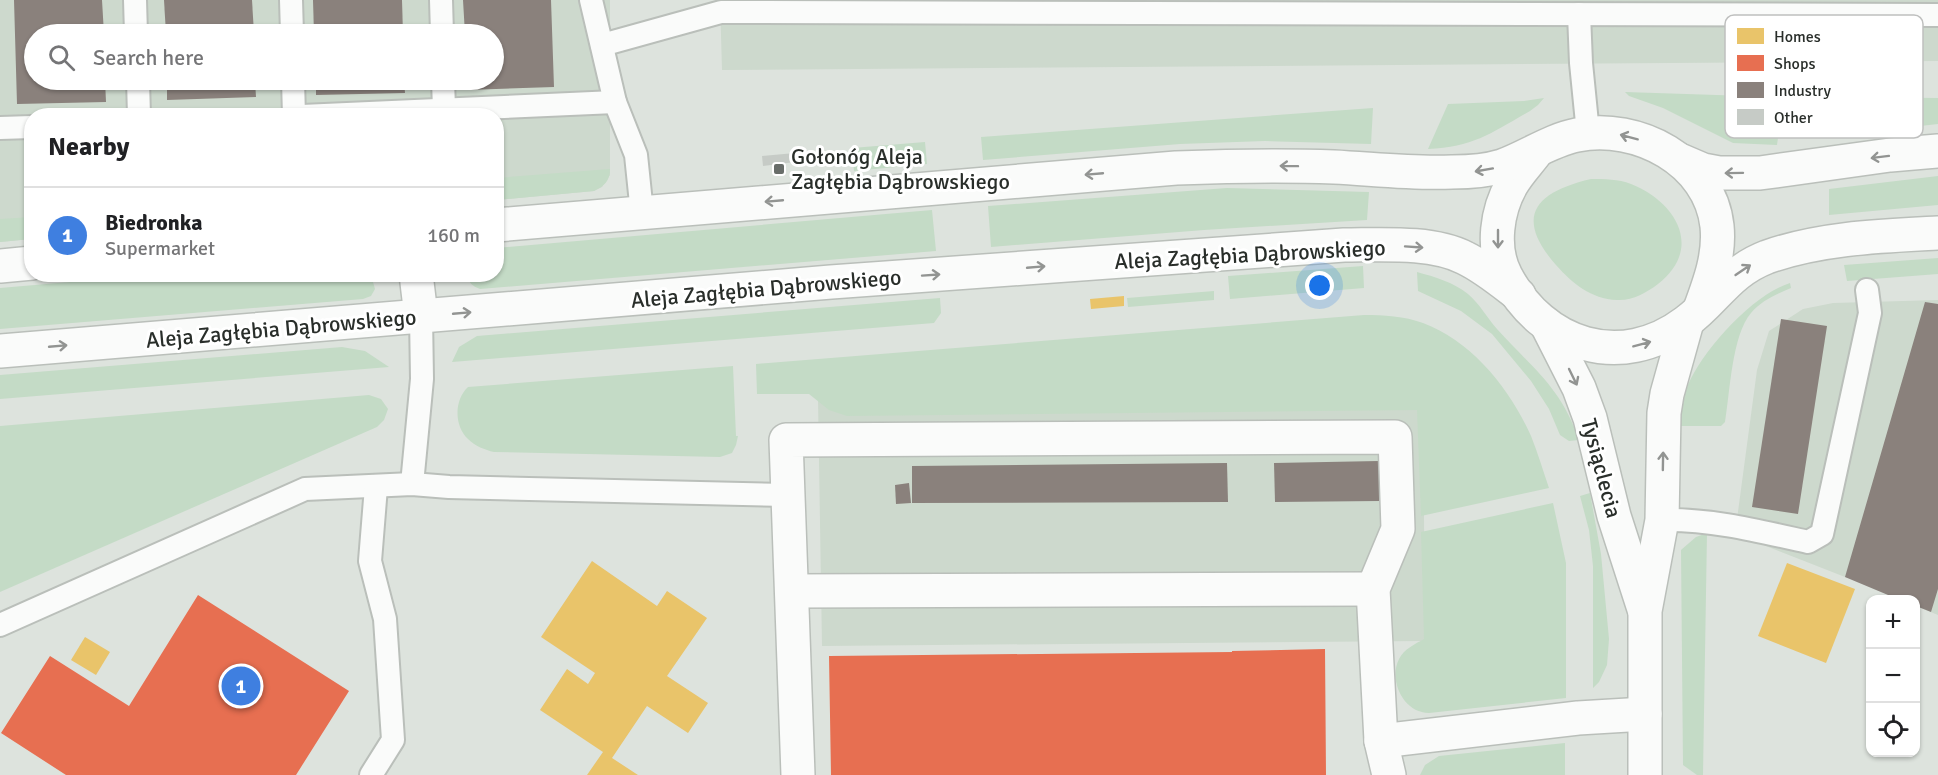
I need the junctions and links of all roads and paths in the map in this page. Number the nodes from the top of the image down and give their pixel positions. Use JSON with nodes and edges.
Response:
{"nodes":[{"id":1,"x":135,"y":0,"type":"edge"},
{"id":2,"x":291,"y":0,"type":"edge"},
{"id":3,"x":441,"y":0,"type":"edge"},
{"id":4,"x":591,"y":0,"type":"edge"},
{"id":5,"x":1543,"y":7,"type":"edge"},
{"id":6,"x":1579,"y":14,"type":"junction"},
{"id":7,"x":1938,"y":15,"type":"edge"},
{"id":8,"x":136,"y":24,"type":"edge"},
{"id":9,"x":292,"y":24,"type":"edge"},
{"id":10,"x":442,"y":24,"type":"edge"},
{"id":11,"x":602,"y":45,"type":"junction"},
{"id":12,"x":138,"y":90,"type":"edge"},
{"id":13,"x":293,"y":90,"type":"edge"},
{"id":14,"x":443,"y":90,"type":"edge"},
{"id":15,"x":615,"y":102,"type":"junction"},
{"id":16,"x":139,"y":108,"type":"edge"},
{"id":17,"x":294,"y":108,"type":"edge"},
{"id":18,"x":444,"y":108,"type":"edge"},
{"id":19,"x":487,"y":108,"type":"edge"},
{"id":20,"x":24,"y":127,"type":"edge"},
{"id":21,"x":0,"y":128,"type":"edge"},
{"id":22,"x":1588,"y":133,"type":"junction"},
{"id":23,"x":1539,"y":150,"type":"junction"},
{"id":24,"x":1938,"y":151,"type":"edge"},
{"id":25,"x":1682,"y":161,"type":"junction"},
{"id":26,"x":642,"y":213,"type":"junction"},
{"id":27,"x":504,"y":224,"type":"edge"},
{"id":28,"x":1938,"y":233,"type":"edge"},
{"id":29,"x":24,"y":264,"type":"edge"},
{"id":30,"x":0,"y":266,"type":"edge"},
{"id":31,"x":417,"y":282,"type":"edge"},
{"id":32,"x":1867,"y":290,"type":"dead end"},
{"id":33,"x":1519,"y":296,"type":"junction"},
{"id":34,"x":421,"y":316,"type":"junction"},
{"id":35,"x":1693,"y":316,"type":"junction"},
{"id":36,"x":1547,"y":325,"type":"junction"},
{"id":37,"x":0,"y":351,"type":"edge"},
{"id":38,"x":412,"y":484,"type":"junction"},
{"id":39,"x":376,"y":487,"type":"junction"},
{"id":40,"x":788,"y":495,"type":"junction"},
{"id":41,"x":1662,"y":520,"type":"junction"},
{"id":42,"x":1373,"y":589,"type":"junction"},
{"id":43,"x":792,"y":591,"type":"junction"},
{"id":44,"x":1645,"y":615,"type":"junction"},
{"id":45,"x":0,"y":625,"type":"edge"},
{"id":46,"x":1645,"y":714,"type":"junction"},
{"id":47,"x":1381,"y":741,"type":"junction"},
{"id":48,"x":371,"y":775,"type":"edge"},
{"id":49,"x":798,"y":775,"type":"edge"},
{"id":50,"x":1389,"y":775,"type":"edge"},
{"id":51,"x":1645,"y":775,"type":"edge"}],
"edges":[{"from":1,"to":8,"type":"lane"},
{"from":2,"to":9,"type":"lane"},
{"from":3,"to":10,"type":"lane"},
{"from":4,"to":11,"type":"lane"},
{"from":5,"to":6,"type":"lane"},
{"from":5,"to":11,"type":"lane"},
{"from":6,"to":7,"type":"lane"},
{"from":6,"to":22,"type":"lane"},
{"from":11,"to":15,"type":"lane"},
{"from":12,"to":16,"type":"lane"},
{"from":13,"to":17,"type":"lane"},
{"from":14,"to":18,"type":"lane"},
{"from":15,"to":19,"type":"lane"},
{"from":15,"to":26,"type":"lane"},
{"from":20,"to":21,"type":"lane"},
{"from":22,"to":23,"type":"street"},
{"from":25,"to":22,"type":"street","one_way":true},
{"from":23,"to":26,"type":"street","one_way":true},
{"from":23,"to":33,"type":"street","one_way":true},
{"from":24,"to":25,"type":"street","one_way":true},
{"from":25,"to":35,"type":"street","name":"Tysiąclecia"},
{"from":26,"to":27,"type":"street"},
{"from":35,"to":28,"type":"street","one_way":true},
{"from":29,"to":30,"type":"street"},
{"from":31,"to":34,"type":"street"},
{"from":32,"to":41,"type":"lane"},
{"from":34,"to":33,"type":"street","name":"Aleja Zagłębia Dąbrowskiego","one_way":true},
{"from":33,"to":36,"type":"street"},
{"from":37,"to":34,"type":"street","name":"Aleja Zagłębia Dąbrowskiego","one_way":true},
{"from":34,"to":38,"type":"lane"},
{"from":36,"to":35,"type":"street","one_way":true},
{"from":41,"to":35,"type":"street","name":"Tysiąclecia","one_way":true},
{"from":36,"to":44,"type":"street","name":"Tysiąclecia","one_way":true},
{"from":38,"to":39,"type":"lane"},
{"from":38,"to":40,"type":"lane"},
{"from":39,"to":45,"type":"lane"},
{"from":39,"to":48,"type":"lane"},
{"from":40,"to":42,"type":"street"},
{"from":40,"to":43,"type":"street"},
{"from":41,"to":44,"type":"street","name":"Tysiąclecia"},
{"from":42,"to":43,"type":"street"},
{"from":42,"to":47,"type":"street"},
{"from":43,"to":49,"type":"street"},
{"from":44,"to":46,"type":"street","name":"Tysiąclecia"},
{"from":46,"to":47,"type":"street"},
{"from":46,"to":51,"type":"street","name":"Tysiąclecia"},
{"from":47,"to":50,"type":"street"}]}
